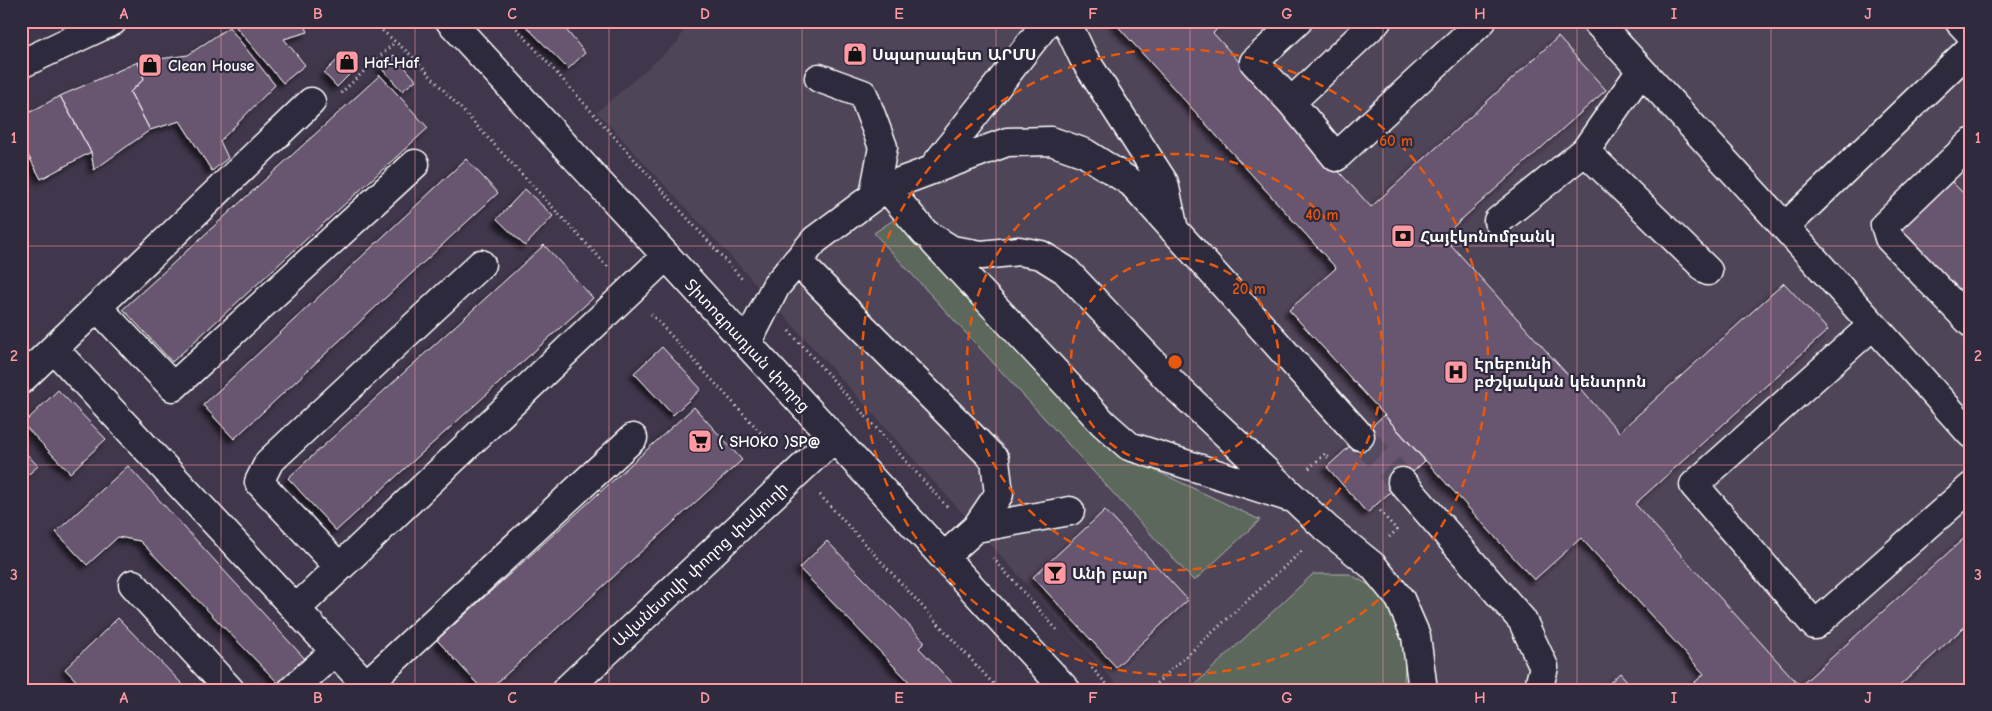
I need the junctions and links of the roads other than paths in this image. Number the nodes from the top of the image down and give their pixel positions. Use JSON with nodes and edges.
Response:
{"nodes":[{"id":1,"x":113,"y":21,"type":"edge"},
{"id":2,"x":450,"y":21,"type":"edge"},
{"id":3,"x":1048,"y":21,"type":"edge"},
{"id":4,"x":1066,"y":21,"type":"edge"},
{"id":5,"x":1298,"y":21,"type":"edge"},
{"id":6,"x":1377,"y":21,"type":"edge"},
{"id":7,"x":1482,"y":21,"type":"edge"},
{"id":8,"x":1596,"y":21,"type":"edge"},
{"id":9,"x":1959,"y":21,"type":"edge"},
{"id":10,"x":1971,"y":34,"type":"edge"},
{"id":11,"x":1971,"y":48,"type":"edge"},
{"id":12,"x":21,"y":64,"type":"edge"},
{"id":13,"x":1641,"y":72,"type":"junction"},
{"id":14,"x":819,"y":78,"type":"dead end"},
{"id":15,"x":311,"y":102,"type":"road end"},
{"id":16,"x":1291,"y":102,"type":"junction"},
{"id":17,"x":1971,"y":143,"type":"edge"},
{"id":18,"x":1585,"y":151,"type":"junction"},
{"id":19,"x":415,"y":164,"type":"dead end"},
{"id":20,"x":933,"y":168,"type":"junction"},
{"id":21,"x":880,"y":191,"type":"junction"},
{"id":22,"x":1498,"y":221,"type":"dead end"},
{"id":23,"x":1785,"y":227,"type":"junction"},
{"id":24,"x":1174,"y":231,"type":"junction"},
{"id":25,"x":925,"y":233,"type":"junction"},
{"id":26,"x":666,"y":256,"type":"junction"},
{"id":27,"x":797,"y":261,"type":"junction"},
{"id":28,"x":481,"y":264,"type":"dead end"},
{"id":29,"x":1708,"y":271,"type":"dead end"},
{"id":30,"x":97,"y":306,"type":"junction"},
{"id":31,"x":1971,"y":323,"type":"edge"},
{"id":32,"x":1873,"y":325,"type":"junction"},
{"id":33,"x":747,"y":343,"type":"junction"},
{"id":34,"x":54,"y":349,"type":"junction"},
{"id":35,"x":21,"y":380,"type":"edge"},
{"id":36,"x":1971,"y":434,"type":"edge"},
{"id":37,"x":1360,"y":436,"type":"tunnel mouth"},
{"id":38,"x":633,"y":438,"type":"dead end"},
{"id":39,"x":834,"y":438,"type":"junction"},
{"id":40,"x":1402,"y":482,"type":"tunnel mouth"},
{"id":41,"x":1971,"y":487,"type":"edge"},
{"id":42,"x":1295,"y":499,"type":"junction"},
{"id":43,"x":1070,"y":511,"type":"dead end"},
{"id":44,"x":976,"y":528,"type":"junction"},
{"id":45,"x":944,"y":557,"type":"junction"},
{"id":46,"x":340,"y":567,"type":"junction"},
{"id":47,"x":133,"y":584,"type":"dead end"},
{"id":48,"x":296,"y":609,"type":"junction"},
{"id":49,"x":335,"y":651,"type":"junction"},
{"id":50,"x":369,"y":687,"type":"edge"},
{"id":51,"x":230,"y":690,"type":"edge"},
{"id":52,"x":292,"y":690,"type":"edge"},
{"id":53,"x":566,"y":690,"type":"edge"},
{"id":54,"x":1066,"y":690,"type":"edge"},
{"id":55,"x":1422,"y":690,"type":"edge"},
{"id":56,"x":1538,"y":690,"type":"edge"}],
"edges":[{"from":1,"to":12,"type":"street"},
{"from":2,"to":26,"type":"street","name":"Տիտոգրադյան փողոց"},
{"from":3,"to":20,"type":"street"},
{"from":4,"to":24,"type":"street"},
{"from":5,"to":16,"type":"street"},
{"from":6,"to":16,"type":"street"},
{"from":7,"to":16,"type":"street"},
{"from":8,"to":13,"type":"street"},
{"from":9,"to":10,"type":"street"},
{"from":11,"to":23,"type":"street"},
{"from":13,"to":18,"type":"street"},
{"from":13,"to":23,"type":"street"},
{"from":14,"to":21,"type":"street"},
{"from":15,"to":30,"type":"street"},
{"from":17,"to":31,"type":"street"},
{"from":18,"to":22,"type":"street"},
{"from":18,"to":29,"type":"street"},
{"from":19,"to":30,"type":"street"},
{"from":20,"to":21,"type":"street"},
{"from":20,"to":24,"type":"street"},
{"from":21,"to":25,"type":"street"},
{"from":21,"to":27,"type":"street"},
{"from":23,"to":32,"type":"street"},
{"from":24,"to":37,"type":"street"},
{"from":25,"to":42,"type":"street"},
{"from":25,"to":42,"type":"street"},
{"from":26,"to":33,"type":"street","name":"Տիտոգրադյան փողոց"},
{"from":26,"to":46,"type":"street"},
{"from":27,"to":33,"type":"street"},
{"from":27,"to":44,"type":"street"},
{"from":28,"to":46,"type":"street"},
{"from":30,"to":34,"type":"street"},
{"from":32,"to":36,"type":"street"},
{"from":32,"to":41,"type":"street"},
{"from":33,"to":39,"type":"street","name":"Տիտոգրադյան փողոց"},
{"from":34,"to":35,"type":"street"},
{"from":34,"to":48,"type":"street"},
{"from":38,"to":50,"type":"street"},
{"from":39,"to":45,"type":"street","name":"Տիտոգրադյան փողոց"},
{"from":39,"to":53,"type":"street","name":"Ավանեսովի փողոց փակուղի"},
{"from":40,"to":56,"type":"street"},
{"from":42,"to":55,"type":"street"},
{"from":43,"to":44,"type":"street"},
{"from":44,"to":45,"type":"street"},
{"from":45,"to":54,"type":"street","name":"Տիտոգրադյան փողոց"},
{"from":46,"to":48,"type":"street"},
{"from":47,"to":51,"type":"street"},
{"from":48,"to":49,"type":"street"},
{"from":49,"to":50,"type":"street"},
{"from":49,"to":52,"type":"street"}]}
